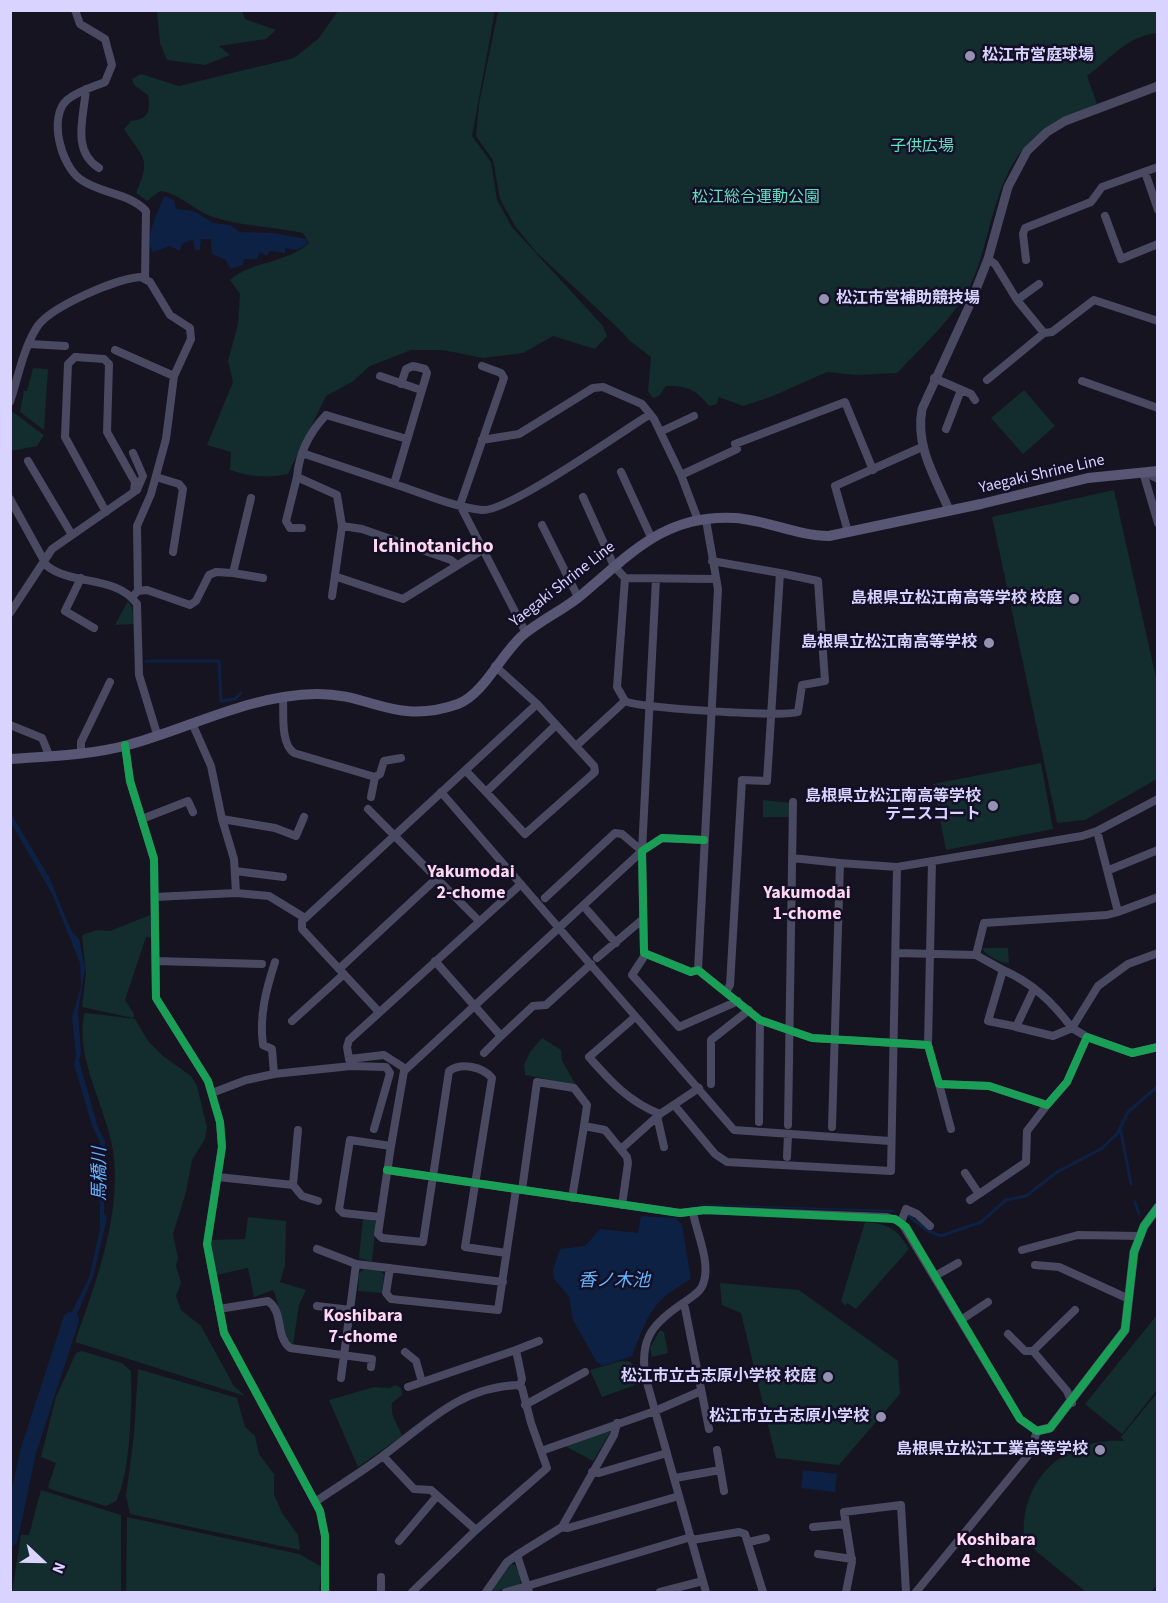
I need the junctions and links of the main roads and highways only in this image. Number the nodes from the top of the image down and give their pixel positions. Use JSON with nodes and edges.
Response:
{"nodes":[{"id":1,"x":1158,"y":471,"type":"edge"},
{"id":2,"x":10,"y":759,"type":"edge"}],
"edges":[{"from":1,"to":2,"type":"main road","name":"Yaegaki Shrine Line"}]}
